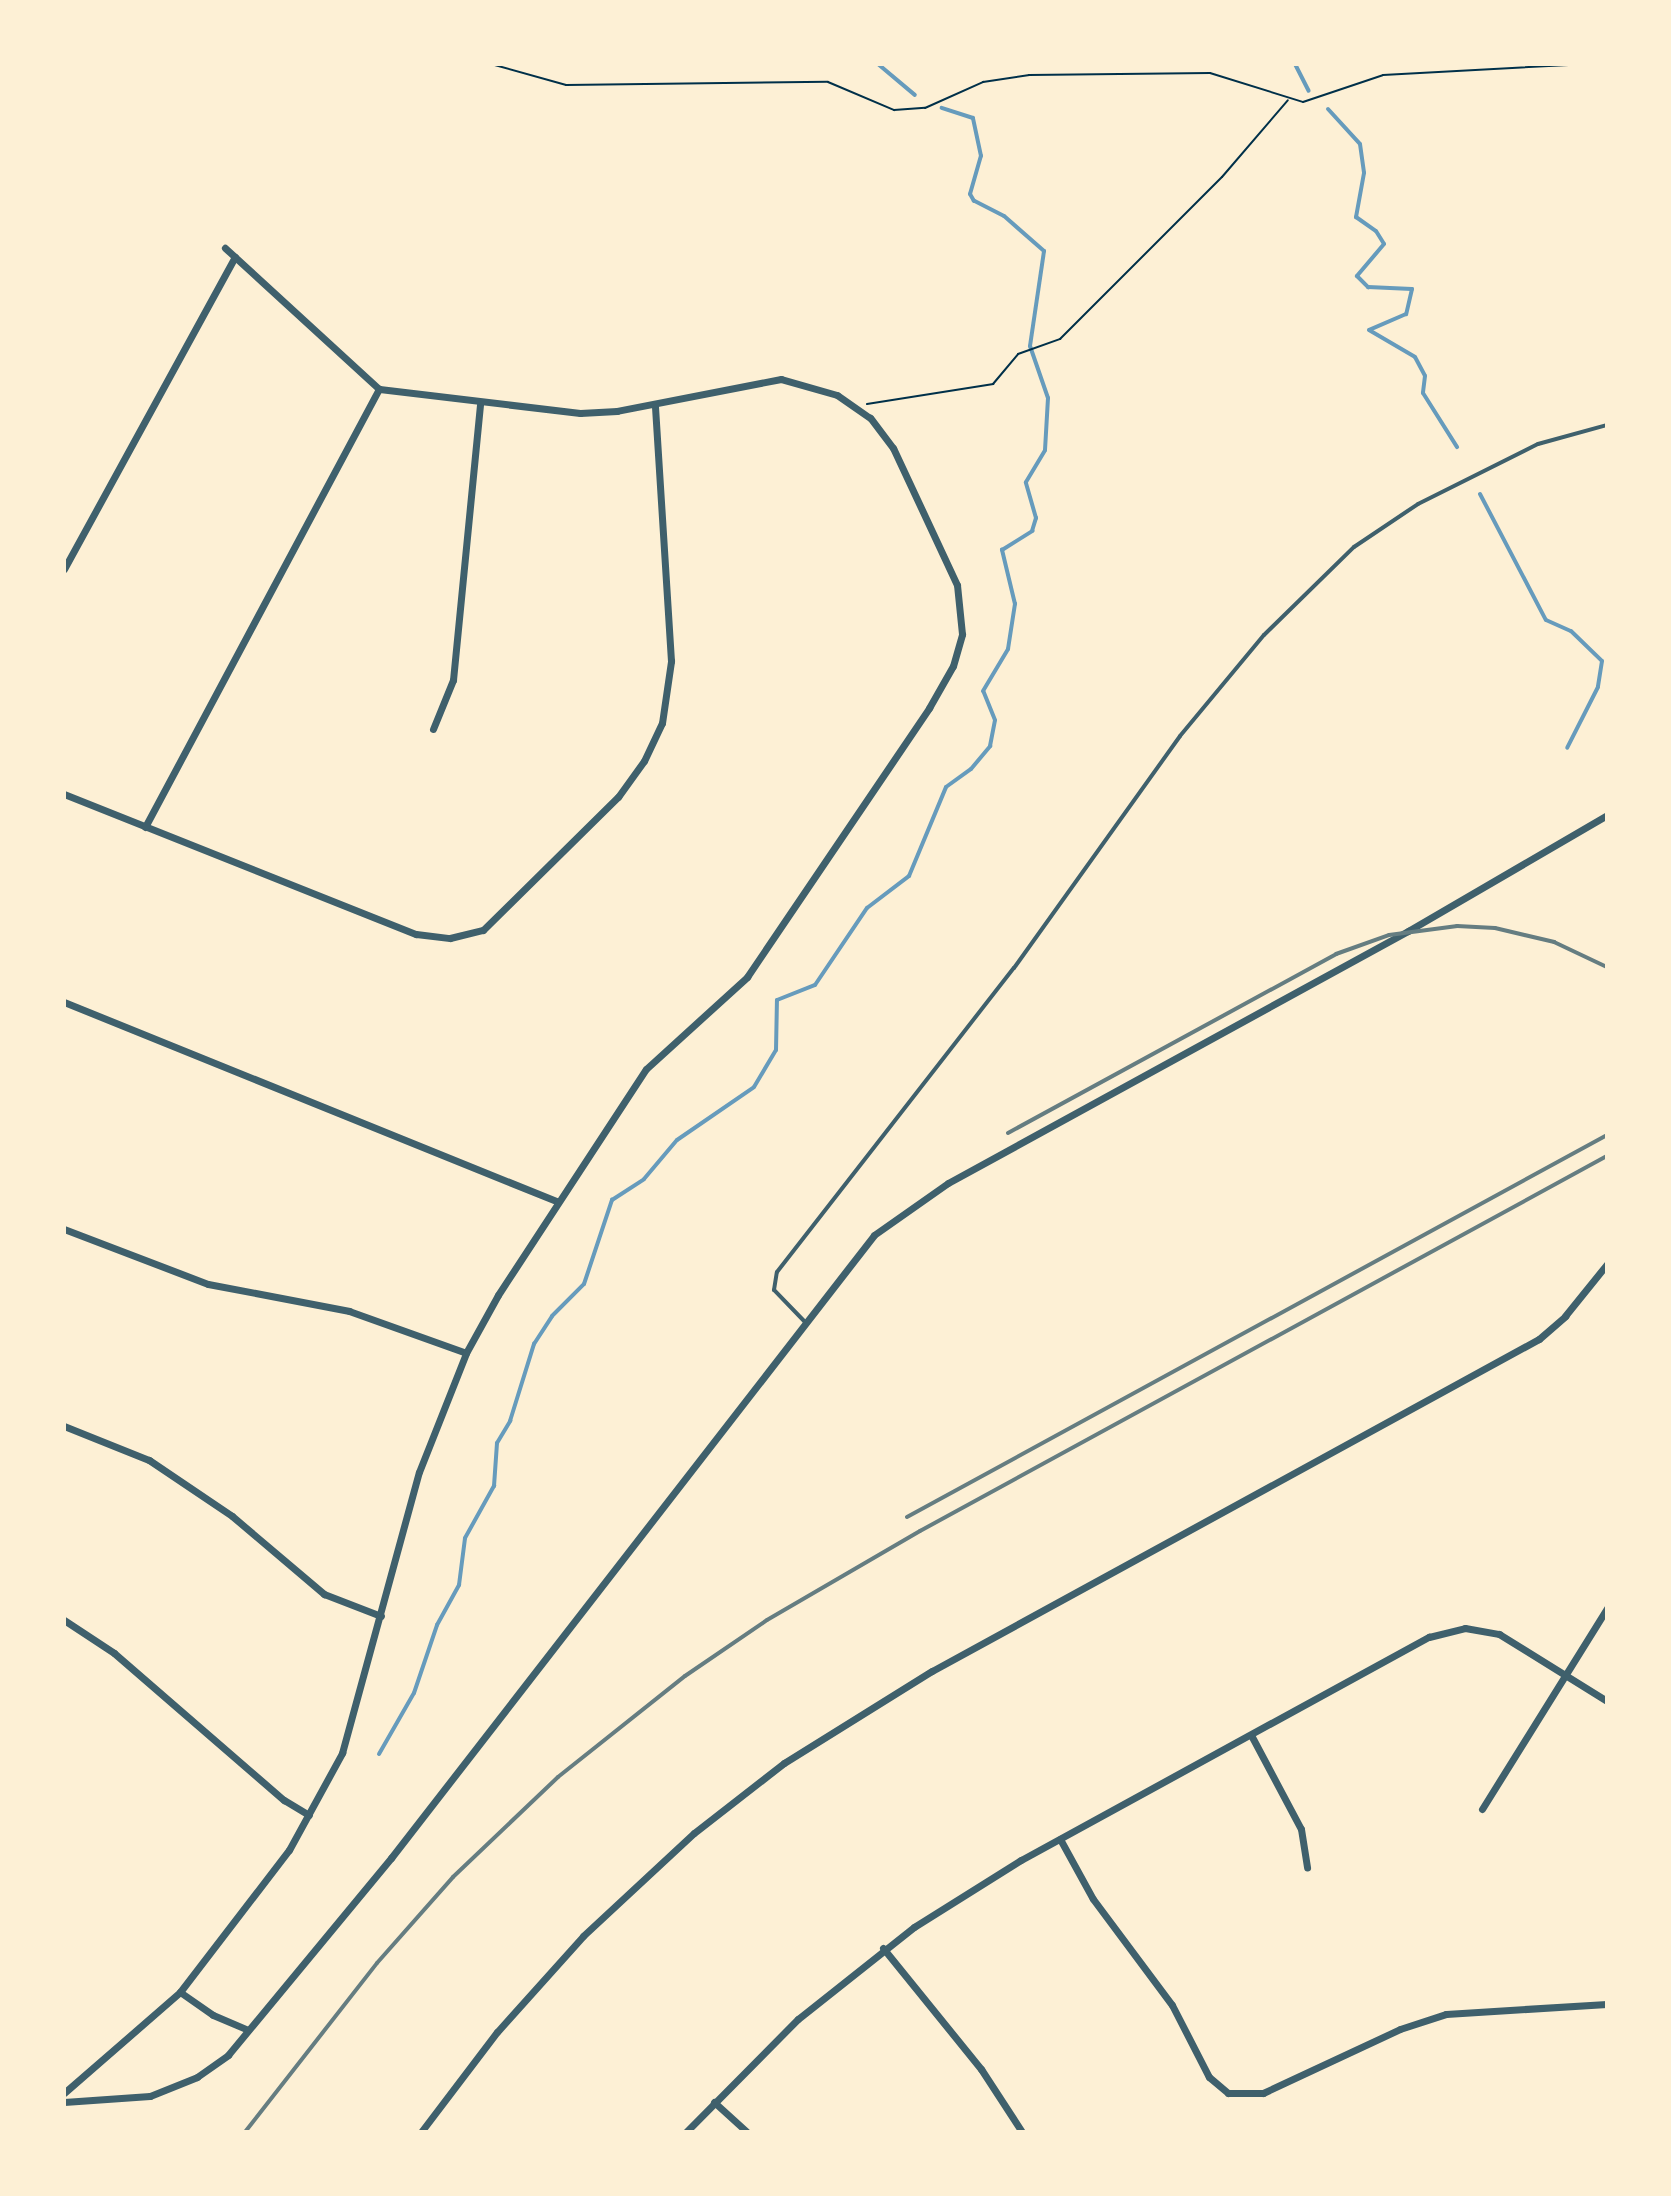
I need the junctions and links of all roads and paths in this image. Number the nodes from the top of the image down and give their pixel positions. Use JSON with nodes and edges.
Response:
{"nodes":[{"id":1,"x":491,"y":64,"type":"edge"},
{"id":2,"x":1584,"y":64,"type":"edge"},
{"id":3,"x":1288,"y":99,"type":"junction"},
{"id":4,"x":225,"y":248,"type":"dead end"},
{"id":5,"x":235,"y":257,"type":"junction"},
{"id":6,"x":379,"y":389,"type":"junction"},
{"id":7,"x":480,"y":404,"type":"junction"},
{"id":8,"x":655,"y":404,"type":"junction"},
{"id":9,"x":855,"y":406,"type":"junction"},
{"id":10,"x":1607,"y":425,"type":"edge"},
{"id":11,"x":64,"y":569,"type":"edge"},
{"id":12,"x":433,"y":729,"type":"dead end"},
{"id":13,"x":64,"y":794,"type":"edge"},
{"id":14,"x":1607,"y":815,"type":"edge"},
{"id":15,"x":145,"y":827,"type":"junction"},
{"id":16,"x":64,"y":1002,"type":"edge"},
{"id":17,"x":556,"y":1201,"type":"junction"},
{"id":18,"x":64,"y":1229,"type":"edge"},
{"id":19,"x":1607,"y":1264,"type":"edge"},
{"id":20,"x":806,"y":1323,"type":"junction"},
{"id":21,"x":466,"y":1353,"type":"junction"},
{"id":22,"x":64,"y":1426,"type":"edge"},
{"id":23,"x":1607,"y":1608,"type":"edge"},
{"id":24,"x":381,"y":1616,"type":"junction"},
{"id":25,"x":64,"y":1620,"type":"edge"},
{"id":26,"x":1566,"y":1674,"type":"junction"},
{"id":27,"x":1607,"y":1701,"type":"edge"},
{"id":28,"x":1251,"y":1735,"type":"junction"},
{"id":29,"x":1482,"y":1809,"type":"dead end"},
{"id":30,"x":309,"y":1815,"type":"junction"},
{"id":31,"x":1060,"y":1839,"type":"junction"},
{"id":32,"x":1307,"y":1868,"type":"dead end"},
{"id":33,"x":883,"y":1948,"type":"junction"},
{"id":34,"x":180,"y":1992,"type":"junction"},
{"id":35,"x":1607,"y":2004,"type":"edge"},
{"id":36,"x":248,"y":2030,"type":"junction"},
{"id":37,"x":64,"y":2093,"type":"edge"},
{"id":38,"x":64,"y":2102,"type":"edge"},
{"id":39,"x":714,"y":2102,"type":"junction"},
{"id":40,"x":421,"y":2132,"type":"edge"},
{"id":41,"x":686,"y":2132,"type":"edge"},
{"id":42,"x":747,"y":2132,"type":"edge"},
{"id":43,"x":1022,"y":2132,"type":"edge"}],
"edges":[{"from":1,"to":3,"type":"path"},
{"from":2,"to":3,"type":"path"},
{"from":3,"to":9,"type":"path"},
{"from":4,"to":5,"type":"street"},
{"from":5,"to":6,"type":"street"},
{"from":5,"to":11,"type":"street"},
{"from":6,"to":7,"type":"street"},
{"from":6,"to":15,"type":"street"},
{"from":7,"to":8,"type":"street"},
{"from":7,"to":12,"type":"street"},
{"from":8,"to":9,"type":"street"},
{"from":8,"to":15,"type":"street"},
{"from":9,"to":17,"type":"street"},
{"from":10,"to":20,"type":"lane"},
{"from":13,"to":15,"type":"street"},
{"from":14,"to":20,"type":"street"},
{"from":16,"to":17,"type":"street"},
{"from":17,"to":21,"type":"street"},
{"from":18,"to":21,"type":"street"},
{"from":19,"to":40,"type":"street"},
{"from":20,"to":36,"type":"street"},
{"from":21,"to":24,"type":"street"},
{"from":22,"to":24,"type":"street"},
{"from":23,"to":26,"type":"street"},
{"from":24,"to":30,"type":"street"},
{"from":25,"to":30,"type":"street"},
{"from":26,"to":27,"type":"street"},
{"from":26,"to":28,"type":"street"},
{"from":26,"to":29,"type":"street"},
{"from":28,"to":31,"type":"street"},
{"from":28,"to":32,"type":"street"},
{"from":30,"to":34,"type":"street"},
{"from":31,"to":33,"type":"street"},
{"from":31,"to":35,"type":"street"},
{"from":33,"to":39,"type":"street"},
{"from":33,"to":43,"type":"street"},
{"from":34,"to":36,"type":"street"},
{"from":34,"to":37,"type":"street"},
{"from":36,"to":38,"type":"street"},
{"from":39,"to":41,"type":"street"},
{"from":39,"to":42,"type":"street"}]}
